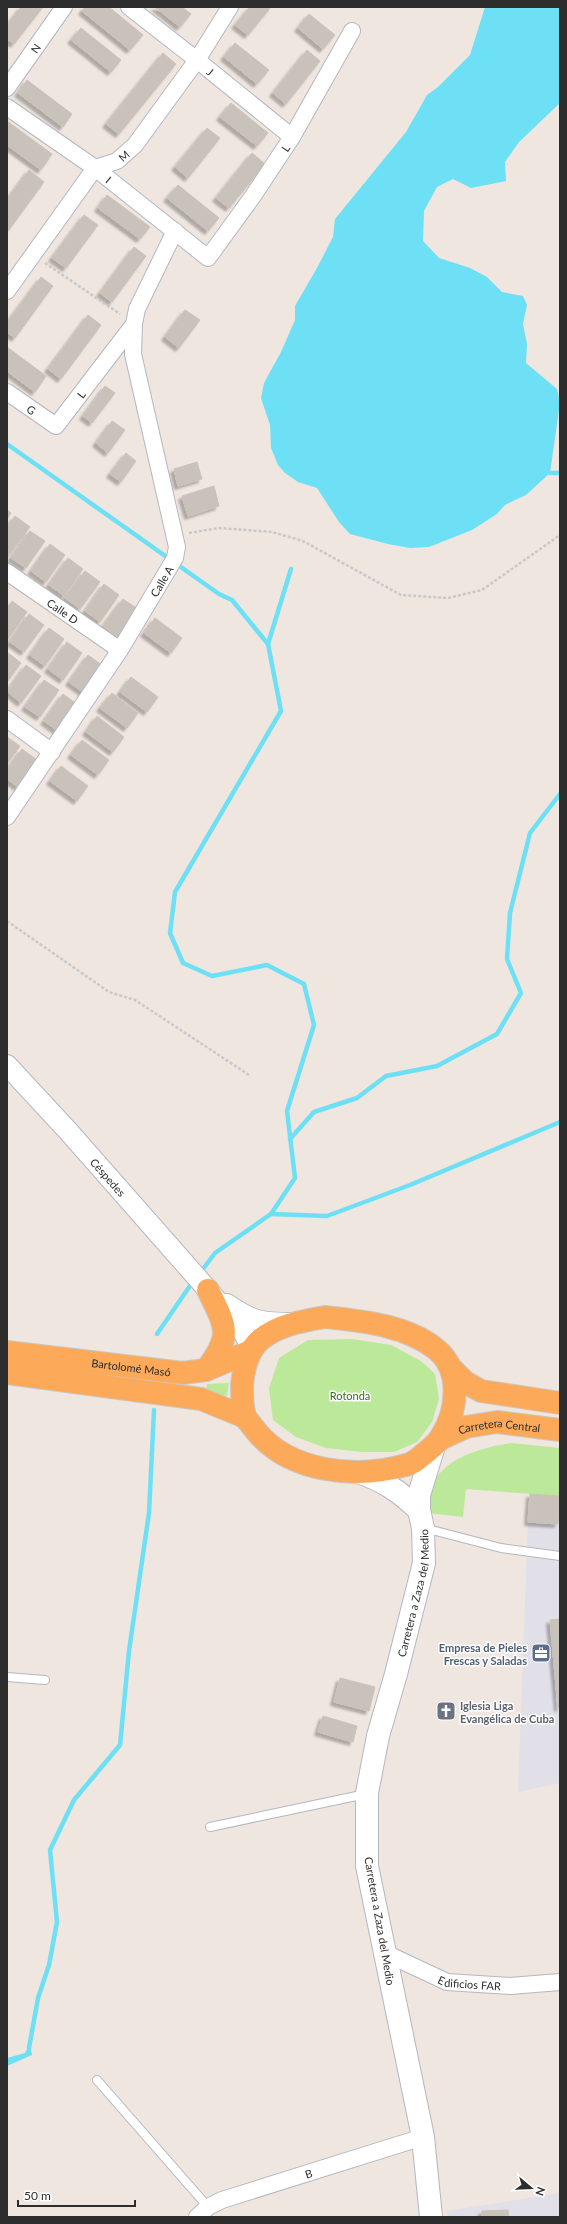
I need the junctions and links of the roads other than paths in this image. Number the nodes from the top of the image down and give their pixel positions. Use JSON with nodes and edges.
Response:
{"nodes":[{"id":1,"x":64,"y":7,"type":"edge"},
{"id":2,"x":129,"y":7,"type":"edge"},
{"id":3,"x":230,"y":7,"type":"edge"},
{"id":4,"x":352,"y":31,"type":"dead end"},
{"id":5,"x":197,"y":60,"type":"junction"},
{"id":6,"x":7,"y":88,"type":"edge"},
{"id":7,"x":7,"y":107,"type":"edge"},
{"id":8,"x":292,"y":138,"type":"junction"},
{"id":9,"x":95,"y":168,"type":"junction"},
{"id":10,"x":175,"y":231,"type":"junction"},
{"id":11,"x":208,"y":258,"type":"joint"},
{"id":12,"x":7,"y":291,"type":"edge"},
{"id":13,"x":136,"y":316,"type":"junction"},
{"id":14,"x":7,"y":392,"type":"edge"},
{"id":15,"x":56,"y":426,"type":"joint"},
{"id":16,"x":7,"y":572,"type":"edge"},
{"id":17,"x":120,"y":650,"type":"junction"},
{"id":18,"x":7,"y":719,"type":"edge"},
{"id":19,"x":52,"y":752,"type":"junction"},
{"id":20,"x":7,"y":817,"type":"edge"},
{"id":21,"x":7,"y":1065,"type":"edge"},
{"id":22,"x":205,"y":1288,"type":"junction"},
{"id":23,"x":292,"y":1323,"type":"junction"},
{"id":24,"x":251,"y":1350,"type":"junction"},
{"id":25,"x":7,"y":1352,"type":"edge"},
{"id":26,"x":451,"y":1368,"type":"junction"},
{"id":27,"x":206,"y":1370,"type":"junction"},
{"id":28,"x":7,"y":1373,"type":"edge"},
{"id":29,"x":560,"y":1403,"type":"edge"},
{"id":30,"x":245,"y":1417,"type":"junction"},
{"id":31,"x":560,"y":1430,"type":"edge"},
{"id":32,"x":437,"y":1442,"type":"junction"},
{"id":33,"x":358,"y":1472,"type":"junction"},
{"id":34,"x":421,"y":1519,"type":"junction"},
{"id":35,"x":560,"y":1556,"type":"edge"},
{"id":36,"x":7,"y":1677,"type":"edge"},
{"id":37,"x":45,"y":1680,"type":"dead end"},
{"id":38,"x":367,"y":1793,"type":"junction"},
{"id":39,"x":210,"y":1827,"type":"dead end"},
{"id":40,"x":385,"y":1953,"type":"junction"},
{"id":41,"x":560,"y":1982,"type":"edge"},
{"id":42,"x":97,"y":2080,"type":"dead end"},
{"id":43,"x":423,"y":2137,"type":"junction"},
{"id":44,"x":202,"y":2212,"type":"edge"},
{"id":45,"x":431,"y":2217,"type":"edge"}],
"edges":[{"from":1,"to":6,"type":"street","name":"N"},
{"from":2,"to":5,"type":"street","name":"J"},
{"from":3,"to":5,"type":"street","name":"M"},
{"from":4,"to":8,"type":"street","name":"L"},
{"from":5,"to":8,"type":"street","name":"J"},
{"from":5,"to":9,"type":"street","name":"M"},
{"from":7,"to":9,"type":"street","name":"I"},
{"from":8,"to":11,"type":"street","name":"L"},
{"from":9,"to":10,"type":"street","name":"I"},
{"from":9,"to":12,"type":"street"},
{"from":10,"to":11,"type":"street","name":"I"},
{"from":10,"to":13,"type":"street","name":"L"},
{"from":13,"to":15,"type":"street","name":"L"},
{"from":13,"to":17,"type":"street","name":"Calle A"},
{"from":14,"to":15,"type":"street","name":"G"},
{"from":16,"to":17,"type":"street","name":"Calle D"},
{"from":17,"to":19,"type":"street","name":"Calle A"},
{"from":18,"to":19,"type":"street"},
{"from":19,"to":20,"type":"street","name":"Calle A"},
{"from":21,"to":22,"type":"street","name":"Céspedes"},
{"from":22,"to":23,"type":"street","name":"Céspedes"},
{"from":22,"to":24,"type":"street","name":"Céspedes"},
{"from":22,"to":27,"type":"highway"},
{"from":23,"to":24,"type":"highway"},
{"from":23,"to":26,"type":"highway"},
{"from":24,"to":27,"type":"highway","name":"Bartolomé Masó"},
{"from":24,"to":30,"type":"highway"},
{"from":25,"to":27,"type":"highway","name":"Bartolomé Masó"},
{"from":26,"to":29,"type":"highway"},
{"from":26,"to":32,"type":"highway"},
{"from":28,"to":30,"type":"highway","name":"Bartolomé Masó"},
{"from":30,"to":33,"type":"highway"},
{"from":31,"to":32,"type":"highway","name":"Carretera Central"},
{"from":32,"to":33,"type":"highway"},
{"from":32,"to":34,"type":"main road","name":"Carretera a Zaza del Medio"},
{"from":33,"to":34,"type":"main road"},
{"from":34,"to":35,"type":"lane"},
{"from":34,"to":38,"type":"main road","name":"Carretera a Zaza del Medio"},
{"from":36,"to":37,"type":"lane"},
{"from":38,"to":39,"type":"lane"},
{"from":38,"to":40,"type":"main road","name":"Carretera a Zaza del Medio"},
{"from":40,"to":41,"type":"street","name":"Edificios FAR"},
{"from":40,"to":43,"type":"main road","name":"Carretera a Zaza del Medio"},
{"from":42,"to":44,"type":"lane"},
{"from":43,"to":44,"type":"street","name":"B"},
{"from":43,"to":45,"type":"main road","name":"Carretera a Zaza del Medio"}]}
